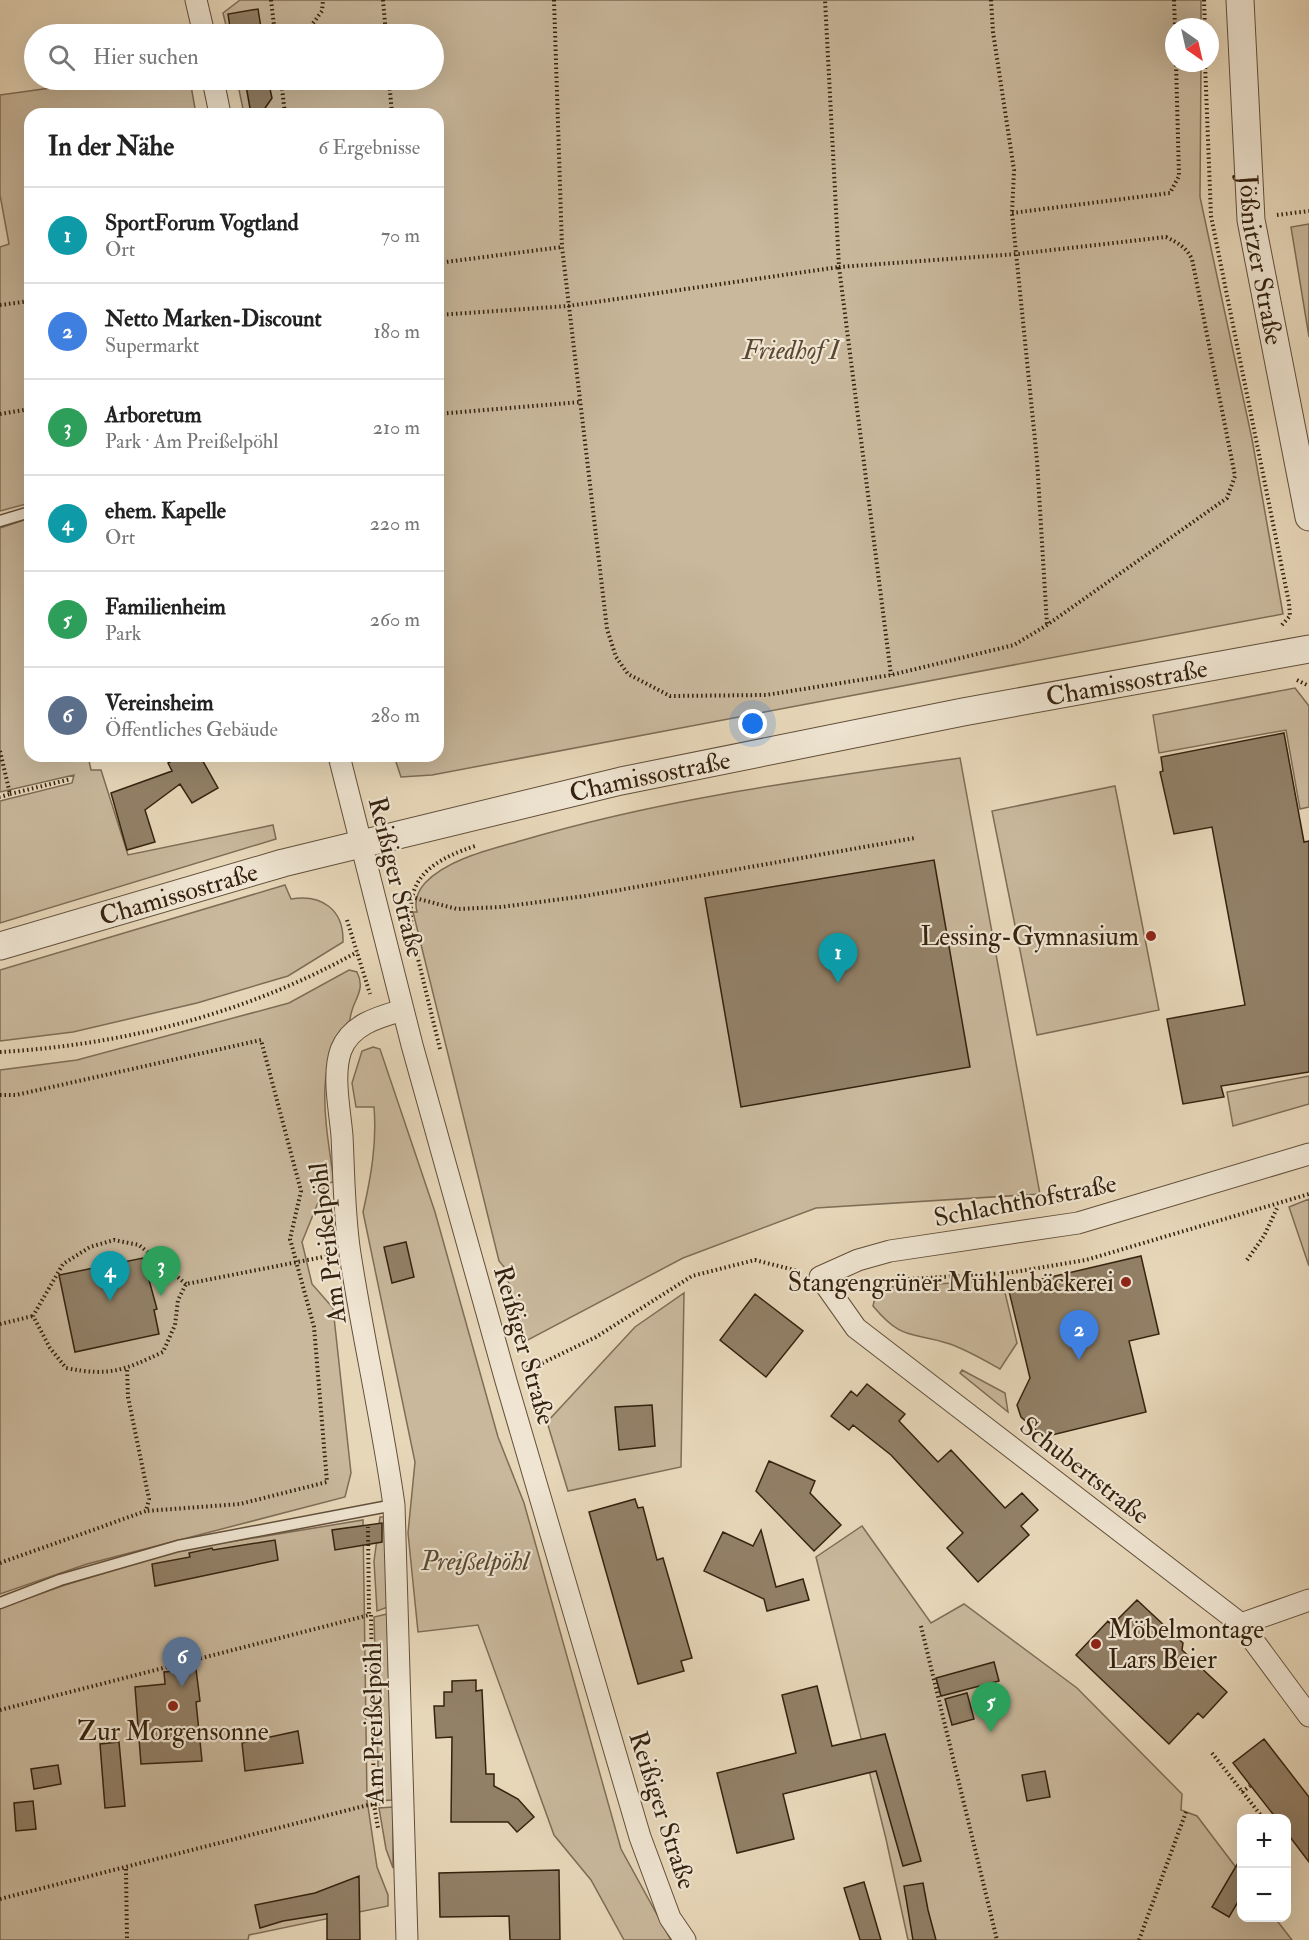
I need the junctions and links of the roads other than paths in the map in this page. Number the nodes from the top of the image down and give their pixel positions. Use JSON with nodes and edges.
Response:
{"nodes":[{"id":1,"x":196,"y":0,"type":"edge"},
{"id":2,"x":1240,"y":0,"type":"edge"},
{"id":3,"x":202,"y":24,"type":"edge"},
{"id":4,"x":215,"y":90,"type":"edge"},
{"id":5,"x":219,"y":108,"type":"edge"},
{"id":6,"x":24,"y":514,"type":"edge"},
{"id":7,"x":1309,"y":517,"type":"edge"},
{"id":8,"x":0,"y":521,"type":"edge"},
{"id":9,"x":1309,"y":649,"type":"edge"},
{"id":10,"x":340,"y":762,"type":"edge"},
{"id":11,"x":360,"y":844,"type":"junction"},
{"id":12,"x":0,"y":946,"type":"edge"},
{"id":13,"x":403,"y":1010,"type":"junction"},
{"id":14,"x":1309,"y":1154,"type":"edge"},
{"id":15,"x":820,"y":1277,"type":"joint"},
{"id":16,"x":394,"y":1505,"type":"junction"},
{"id":17,"x":1309,"y":1600,"type":"edge"},
{"id":18,"x":0,"y":1603,"type":"edge"},
{"id":19,"x":1241,"y":1624,"type":"junction"},
{"id":20,"x":1309,"y":1716,"type":"edge"},
{"id":21,"x":407,"y":1940,"type":"edge"},
{"id":22,"x":686,"y":1940,"type":"edge"}],
"edges":[{"from":1,"to":3,"type":"street"},
{"from":2,"to":7,"type":"street","name":"Jößnitzer Straße"},
{"from":4,"to":5,"type":"street"},
{"from":6,"to":8,"type":"lane"},
{"from":9,"to":11,"type":"street","name":"Chamissostraße"},
{"from":10,"to":11,"type":"street","name":"Reißiger Straße"},
{"from":11,"to":12,"type":"street","name":"Chamissostraße"},
{"from":11,"to":13,"type":"street","name":"Reißiger Straße"},
{"from":13,"to":16,"type":"street","name":"Am Preißelpöhl"},
{"from":13,"to":22,"type":"street","name":"Reißiger Straße"},
{"from":14,"to":15,"type":"street","name":"Schlachthofstraße"},
{"from":15,"to":19,"type":"street","name":"Schubertstraße"},
{"from":16,"to":18,"type":"lane"},
{"from":16,"to":21,"type":"street","name":"Am Preißelpöhl"},
{"from":17,"to":19,"type":"street"},
{"from":19,"to":20,"type":"street","name":"Schubertstraße"}]}
